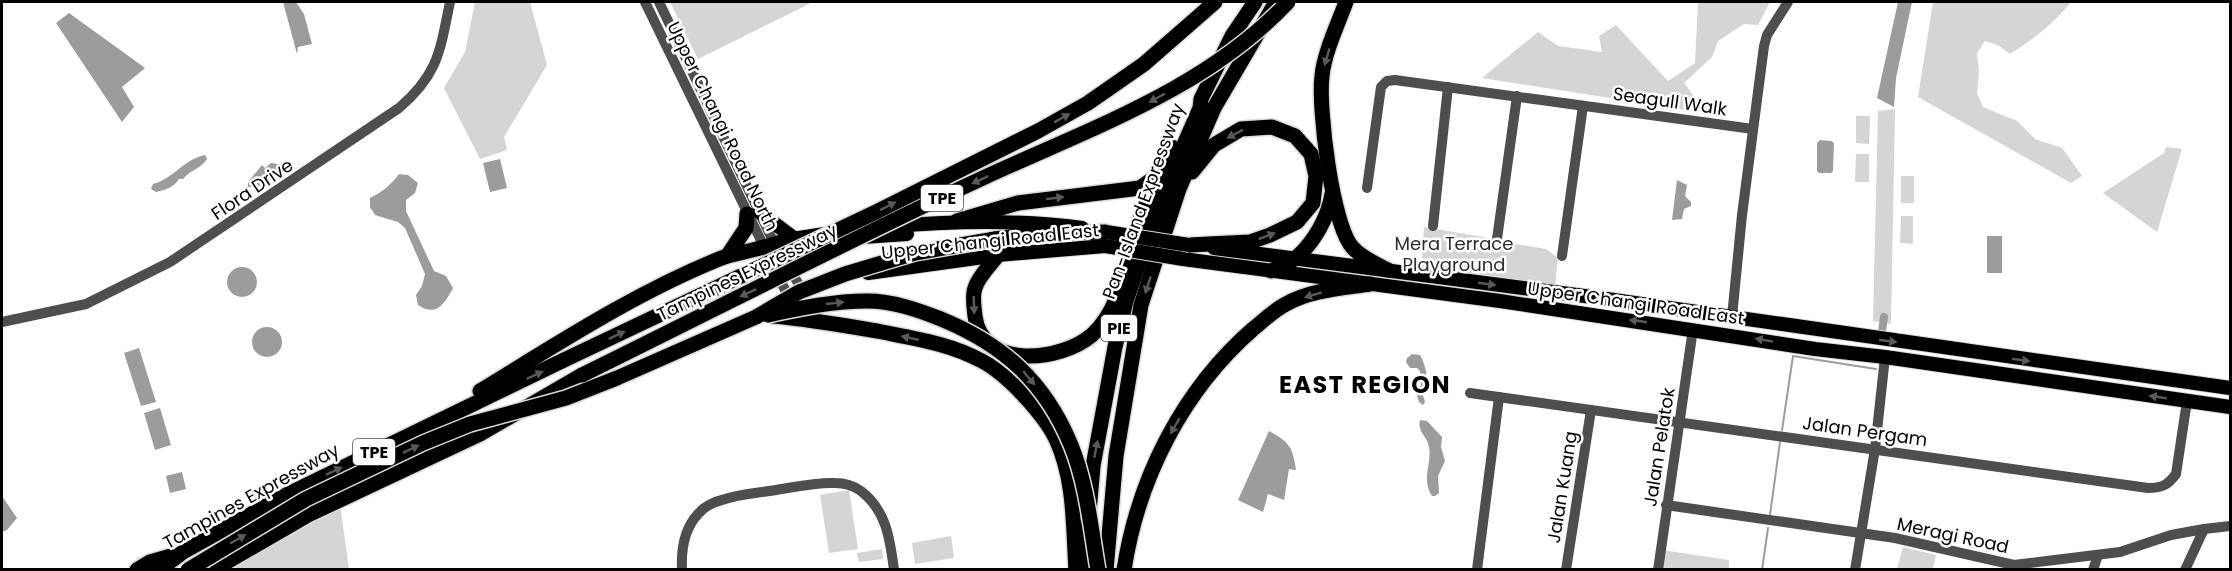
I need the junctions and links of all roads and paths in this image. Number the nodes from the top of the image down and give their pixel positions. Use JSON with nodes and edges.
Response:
{"nodes":[{"id":1,"x":450,"y":2,"type":"edge"},
{"id":2,"x":645,"y":2,"type":"edge"},
{"id":3,"x":659,"y":2,"type":"edge"},
{"id":4,"x":1215,"y":2,"type":"edge"},
{"id":5,"x":1256,"y":2,"type":"edge"},
{"id":6,"x":1276,"y":2,"type":"edge"},
{"id":7,"x":1288,"y":2,"type":"edge"},
{"id":8,"x":1346,"y":2,"type":"edge"},
{"id":9,"x":1788,"y":2,"type":"edge"},
{"id":10,"x":1448,"y":87,"type":"junction"},
{"id":11,"x":1516,"y":96,"type":"junction"},
{"id":12,"x":1200,"y":99,"type":"junction"},
{"id":13,"x":1583,"y":106,"type":"junction"},
{"id":14,"x":1752,"y":129,"type":"junction"},
{"id":15,"x":1159,"y":174,"type":"junction"},
{"id":16,"x":1332,"y":188,"type":"junction"},
{"id":17,"x":1367,"y":188,"type":"dead end"},
{"id":18,"x":1179,"y":189,"type":"junction"},
{"id":19,"x":753,"y":213,"type":"junction"},
{"id":20,"x":957,"y":221,"type":"junction"},
{"id":21,"x":1016,"y":223,"type":"junction"},
{"id":22,"x":1433,"y":226,"type":"dead end"},
{"id":23,"x":821,"y":235,"type":"junction"},
{"id":24,"x":794,"y":238,"type":"junction"},
{"id":25,"x":1105,"y":239,"type":"junction"},
{"id":26,"x":1497,"y":239,"type":"dead end"},
{"id":27,"x":769,"y":245,"type":"junction"},
{"id":28,"x":996,"y":247,"type":"junction"},
{"id":29,"x":1186,"y":252,"type":"junction"},
{"id":30,"x":728,"y":255,"type":"junction"},
{"id":31,"x":1562,"y":256,"type":"dead end"},
{"id":32,"x":1296,"y":258,"type":"junction"},
{"id":33,"x":1336,"y":264,"type":"junction"},
{"id":34,"x":1388,"y":270,"type":"junction"},
{"id":35,"x":1271,"y":271,"type":"junction"},
{"id":36,"x":1340,"y":280,"type":"junction"},
{"id":37,"x":1370,"y":284,"type":"junction"},
{"id":38,"x":796,"y":295,"type":"junction"},
{"id":39,"x":1706,"y":313,"type":"junction"},
{"id":40,"x":758,"y":316,"type":"junction"},
{"id":41,"x":1732,"y":317,"type":"junction"},
{"id":42,"x":2,"y":321,"type":"edge"},
{"id":43,"x":823,"y":321,"type":"junction"},
{"id":44,"x":1694,"y":329,"type":"junction"},
{"id":45,"x":1815,"y":329,"type":"junction"},
{"id":46,"x":1711,"y":331,"type":"junction"},
{"id":47,"x":1741,"y":336,"type":"junction"},
{"id":48,"x":1820,"y":349,"type":"junction"},
{"id":49,"x":1885,"y":357,"type":"junction"},
{"id":50,"x":2089,"y":370,"type":"junction"},
{"id":51,"x":2097,"y":388,"type":"junction"},
{"id":52,"x":2230,"y":388,"type":"edge"},
{"id":53,"x":1470,"y":393,"type":"dead end"},
{"id":54,"x":1499,"y":397,"type":"junction"},
{"id":55,"x":2187,"y":401,"type":"junction"},
{"id":56,"x":467,"y":407,"type":"junction"},
{"id":57,"x":2230,"y":407,"type":"edge"},
{"id":58,"x":1591,"y":411,"type":"junction"},
{"id":59,"x":1679,"y":422,"type":"junction"},
{"id":60,"x":1122,"y":426,"type":"junction"},
{"id":61,"x":498,"y":429,"type":"junction"},
{"id":62,"x":480,"y":434,"type":"junction"},
{"id":63,"x":1875,"y":449,"type":"junction"},
{"id":64,"x":1666,"y":505,"type":"junction"},
{"id":65,"x":2230,"y":526,"type":"edge"},
{"id":66,"x":2204,"y":529,"type":"junction"},
{"id":67,"x":1861,"y":534,"type":"junction"},
{"id":68,"x":183,"y":552,"type":"junction"},
{"id":69,"x":2098,"y":555,"type":"junction"},
{"id":70,"x":137,"y":570,"type":"edge"},
{"id":71,"x":159,"y":570,"type":"edge"},
{"id":72,"x":188,"y":570,"type":"edge"},
{"id":73,"x":217,"y":570,"type":"edge"},
{"id":74,"x":233,"y":570,"type":"edge"},
{"id":75,"x":682,"y":570,"type":"edge"},
{"id":76,"x":894,"y":570,"type":"edge"},
{"id":77,"x":1076,"y":570,"type":"edge"},
{"id":78,"x":1084,"y":570,"type":"edge"},
{"id":79,"x":1098,"y":570,"type":"edge"},
{"id":80,"x":1106,"y":570,"type":"edge"},
{"id":81,"x":1122,"y":570,"type":"edge"},
{"id":82,"x":1477,"y":570,"type":"edge"},
{"id":83,"x":1566,"y":570,"type":"edge"},
{"id":84,"x":1658,"y":570,"type":"edge"},
{"id":85,"x":1855,"y":570,"type":"edge"},
{"id":86,"x":2093,"y":570,"type":"edge"},
{"id":87,"x":2185,"y":570,"type":"edge"}],
"edges":[{"from":1,"to":42,"type":"street","name":"Flora Drive"},
{"from":2,"to":19,"type":"street","name":"Upper Changi Road North"},
{"from":3,"to":19,"type":"street","name":"Upper Changi Road North"},
{"from":56,"to":4,"type":"highway","name":"Tampines Expressway","number":"TPE","one_way":true,"bridge":true},
{"from":5,"to":12,"type":"highway","name":"Pan-Island Expressway","number":"PIE"},
{"from":6,"to":18,"type":"highway","name":"Pan-Island Expressway","number":"PIE"},
{"from":7,"to":62,"type":"highway","name":"Tampines Expressway","number":"TPE","one_way":true,"bridge":true},
{"from":8,"to":16,"type":"highway","one_way":true},
{"from":9,"to":14,"type":"street","name":"Upper Changi Road East"},
{"from":10,"to":11,"type":"street","name":"Seagull Walk"},
{"from":10,"to":17,"type":"street","name":"Seagull Walk"},
{"from":10,"to":22,"type":"street"},
{"from":11,"to":13,"type":"street","name":"Seagull Walk"},
{"from":11,"to":26,"type":"street"},
{"from":12,"to":15,"type":"highway"},
{"from":78,"to":12,"type":"highway","name":"Pan-Island Expressway","number":"PIE","one_way":true},
{"from":13,"to":14,"type":"street","name":"Seagull Walk"},
{"from":13,"to":31,"type":"street"},
{"from":14,"to":41,"type":"street","name":"Upper Changi Road East"},
{"from":20,"to":15,"type":"highway","one_way":true},
{"from":28,"to":15,"type":"highway","one_way":true},
{"from":16,"to":32,"type":"highway"},
{"from":16,"to":34,"type":"highway"},
{"from":29,"to":18,"type":"highway","one_way":true},
{"from":18,"to":60,"type":"highway","name":"Pan-Island Expressway","number":"PIE","one_way":true},
{"from":19,"to":24,"type":"main road"},
{"from":19,"to":27,"type":"street","name":"Upper Changi Road North"},
{"from":19,"to":30,"type":"highway"},
{"from":20,"to":21,"type":"main road","name":"Upper Changi Road East"},
{"from":20,"to":23,"type":"main road","name":"Upper Changi Road East"},
{"from":21,"to":23,"type":"main road","name":"Upper Changi Road East"},
{"from":21,"to":25,"type":"main road","name":"Upper Changi Road East"},
{"from":23,"to":24,"type":"main road","name":"Upper Changi Road East"},
{"from":24,"to":27,"type":"main road","name":"Upper Changi Road East"},
{"from":25,"to":28,"type":"highway"},
{"from":25,"to":29,"type":"main road","name":"Upper Changi Road East","bridge":true},
{"from":27,"to":30,"type":"highway"},
{"from":27,"to":38,"type":"street","name":"Upper Changi Road North"},
{"from":27,"to":38,"type":"street","name":"Upper Changi Road North"},
{"from":28,"to":38,"type":"main road","name":"Upper Changi Road East"},
{"from":28,"to":40,"type":"highway","bridge":true},
{"from":29,"to":32,"type":"main road","name":"Upper Changi Road East"},
{"from":29,"to":35,"type":"main road","name":"Upper Changi Road East"},
{"from":30,"to":56,"type":"highway"},
{"from":32,"to":33,"type":"main road","name":"Upper Changi Road East"},
{"from":32,"to":35,"type":"highway"},
{"from":33,"to":34,"type":"main road","name":"Upper Changi Road East"},
{"from":33,"to":36,"type":"main road"},
{"from":34,"to":39,"type":"main road","name":"Upper Changi Road East","one_way":true},
{"from":35,"to":36,"type":"main road","name":"Upper Changi Road East"},
{"from":36,"to":37,"type":"main road","name":"Upper Changi Road East"},
{"from":44,"to":37,"type":"main road","name":"Upper Changi Road East","one_way":true},
{"from":37,"to":81,"type":"highway","one_way":true},
{"from":38,"to":40,"type":"highway"},
{"from":38,"to":43,"type":"highway"},
{"from":39,"to":41,"type":"main road","name":"Upper Changi Road East"},
{"from":39,"to":46,"type":"main road"},
{"from":40,"to":43,"type":"highway"},
{"from":40,"to":61,"type":"highway"},
{"from":72,"to":40,"type":"highway","one_way":true,"bridge":true},
{"from":40,"to":79,"type":"highway","one_way":true,"bridge":true},
{"from":41,"to":45,"type":"main road","name":"Upper Changi Road East"},
{"from":41,"to":47,"type":"main road"},
{"from":77,"to":43,"type":"highway","one_way":true},
{"from":44,"to":46,"type":"main road","name":"Upper Changi Road East"},
{"from":44,"to":59,"type":"street","name":"Jalan Pelatok"},
{"from":45,"to":48,"type":"main road"},
{"from":45,"to":50,"type":"main road","name":"Upper Changi Road East","one_way":true},
{"from":46,"to":47,"type":"main road","name":"Upper Changi Road East"},
{"from":48,"to":47,"type":"main road","name":"Upper Changi Road East","one_way":true},
{"from":48,"to":49,"type":"main road","name":"Upper Changi Road East"},
{"from":49,"to":51,"type":"main road","name":"Upper Changi Road East"},
{"from":49,"to":63,"type":"street"},
{"from":50,"to":51,"type":"main road"},
{"from":50,"to":52,"type":"main road","name":"Upper Changi Road East"},
{"from":55,"to":51,"type":"main road","name":"Upper Changi Road East","one_way":true},
{"from":53,"to":54,"type":"street","name":"Jalan Pergam"},
{"from":54,"to":58,"type":"street","name":"Jalan Pergam"},
{"from":54,"to":82,"type":"street"},
{"from":55,"to":57,"type":"main road","name":"Upper Changi Road East"},
{"from":55,"to":63,"type":"street","name":"Jalan Pergam"},
{"from":68,"to":56,"type":"highway","name":"Tampines Expressway","number":"TPE","one_way":true},
{"from":58,"to":59,"type":"street","name":"Jalan Pergam"},
{"from":58,"to":83,"type":"street","name":"Jalan Kuang"},
{"from":59,"to":63,"type":"street","name":"Jalan Pergam"},
{"from":59,"to":64,"type":"street","name":"Jalan Pelatok"},
{"from":60,"to":80,"type":"highway","name":"Pan-Island Expressway","number":"PIE"},
{"from":60,"to":81,"type":"highway"},
{"from":61,"to":62,"type":"highway"},
{"from":61,"to":74,"type":"highway"},
{"from":62,"to":73,"type":"highway","name":"Tampines Expressway","number":"TPE"},
{"from":63,"to":67,"type":"street"},
{"from":64,"to":67,"type":"street","name":"Meragi Road"},
{"from":64,"to":84,"type":"street","name":"Jalan Pelatok"},
{"from":65,"to":66,"type":"street","name":"Meragi Road"},
{"from":66,"to":69,"type":"street","name":"Meragi Road"},
{"from":66,"to":87,"type":"street"},
{"from":67,"to":69,"type":"street","name":"Meragi Road"},
{"from":67,"to":85,"type":"street"},
{"from":68,"to":70,"type":"highway"},
{"from":68,"to":71,"type":"highway","name":"Tampines Expressway","number":"TPE"},
{"from":69,"to":86,"type":"street"},
{"from":75,"to":76,"type":"street"}]}
